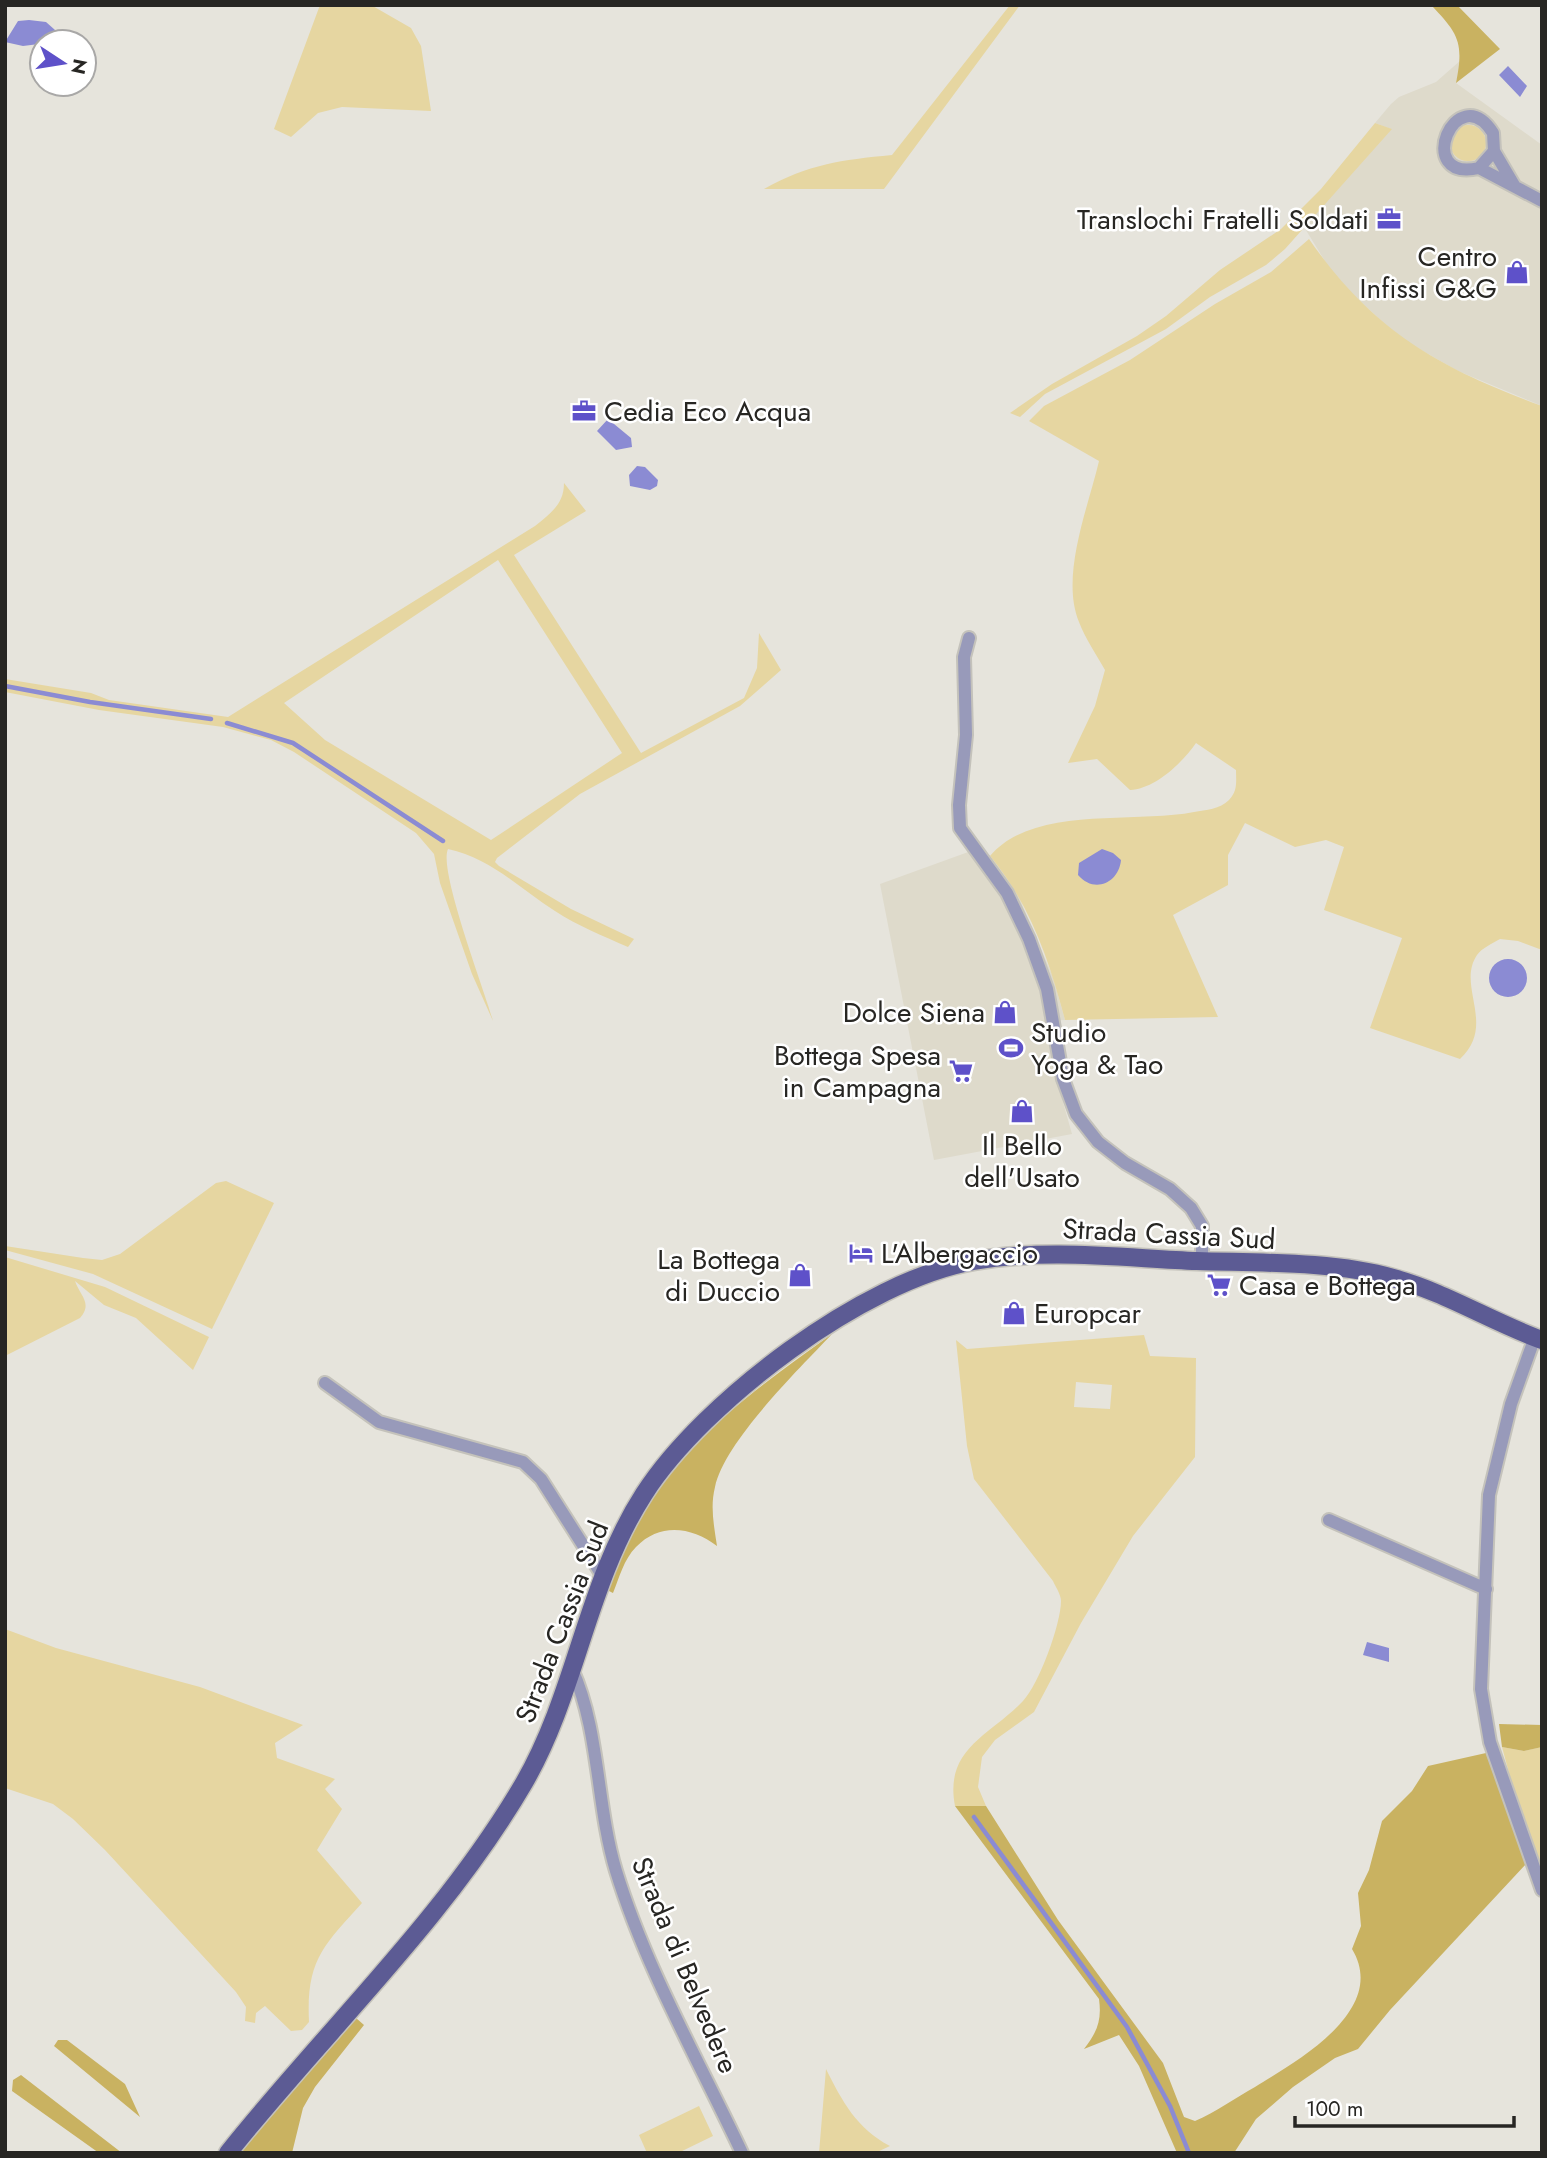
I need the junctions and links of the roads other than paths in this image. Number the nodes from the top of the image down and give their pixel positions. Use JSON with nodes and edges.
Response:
{"nodes":[{"id":1,"x":1494,"y":151,"type":"junction"},
{"id":2,"x":1479,"y":168,"type":"junction"},
{"id":3,"x":1514,"y":184,"type":"junction"},
{"id":4,"x":1542,"y":201,"type":"edge"},
{"id":5,"x":969,"y":638,"type":"dead end"},
{"id":6,"x":1202,"y":1261,"type":"junction"},
{"id":7,"x":1538,"y":1339,"type":"edge"},
{"id":8,"x":325,"y":1383,"type":"dead end"},
{"id":9,"x":1329,"y":1520,"type":"dead end"},
{"id":10,"x":602,"y":1575,"type":"junction"},
{"id":11,"x":1486,"y":1589,"type":"junction"},
{"id":12,"x":572,"y":1669,"type":"junction"},
{"id":13,"x":1542,"y":1890,"type":"edge"},
{"id":14,"x":228,"y":2153,"type":"edge"},
{"id":15,"x":742,"y":2153,"type":"edge"}],
"edges":[{"from":1,"to":2,"type":"street"},
{"from":1,"to":2,"type":"street"},
{"from":1,"to":3,"type":"street"},
{"from":2,"to":3,"type":"street"},
{"from":3,"to":4,"type":"street"},
{"from":5,"to":6,"type":"street"},
{"from":6,"to":7,"type":"main road","name":"Strada Cassia Sud"},
{"from":6,"to":10,"type":"main road","name":"Strada Cassia Sud"},
{"from":7,"to":11,"type":"street"},
{"from":8,"to":10,"type":"street"},
{"from":9,"to":11,"type":"street"},
{"from":10,"to":12,"type":"main road","name":"Strada Cassia Sud"},
{"from":11,"to":13,"type":"street"},
{"from":12,"to":14,"type":"main road","name":"Strada Cassia Sud"},
{"from":12,"to":15,"type":"street","name":"Strada di Belvedere"}]}
